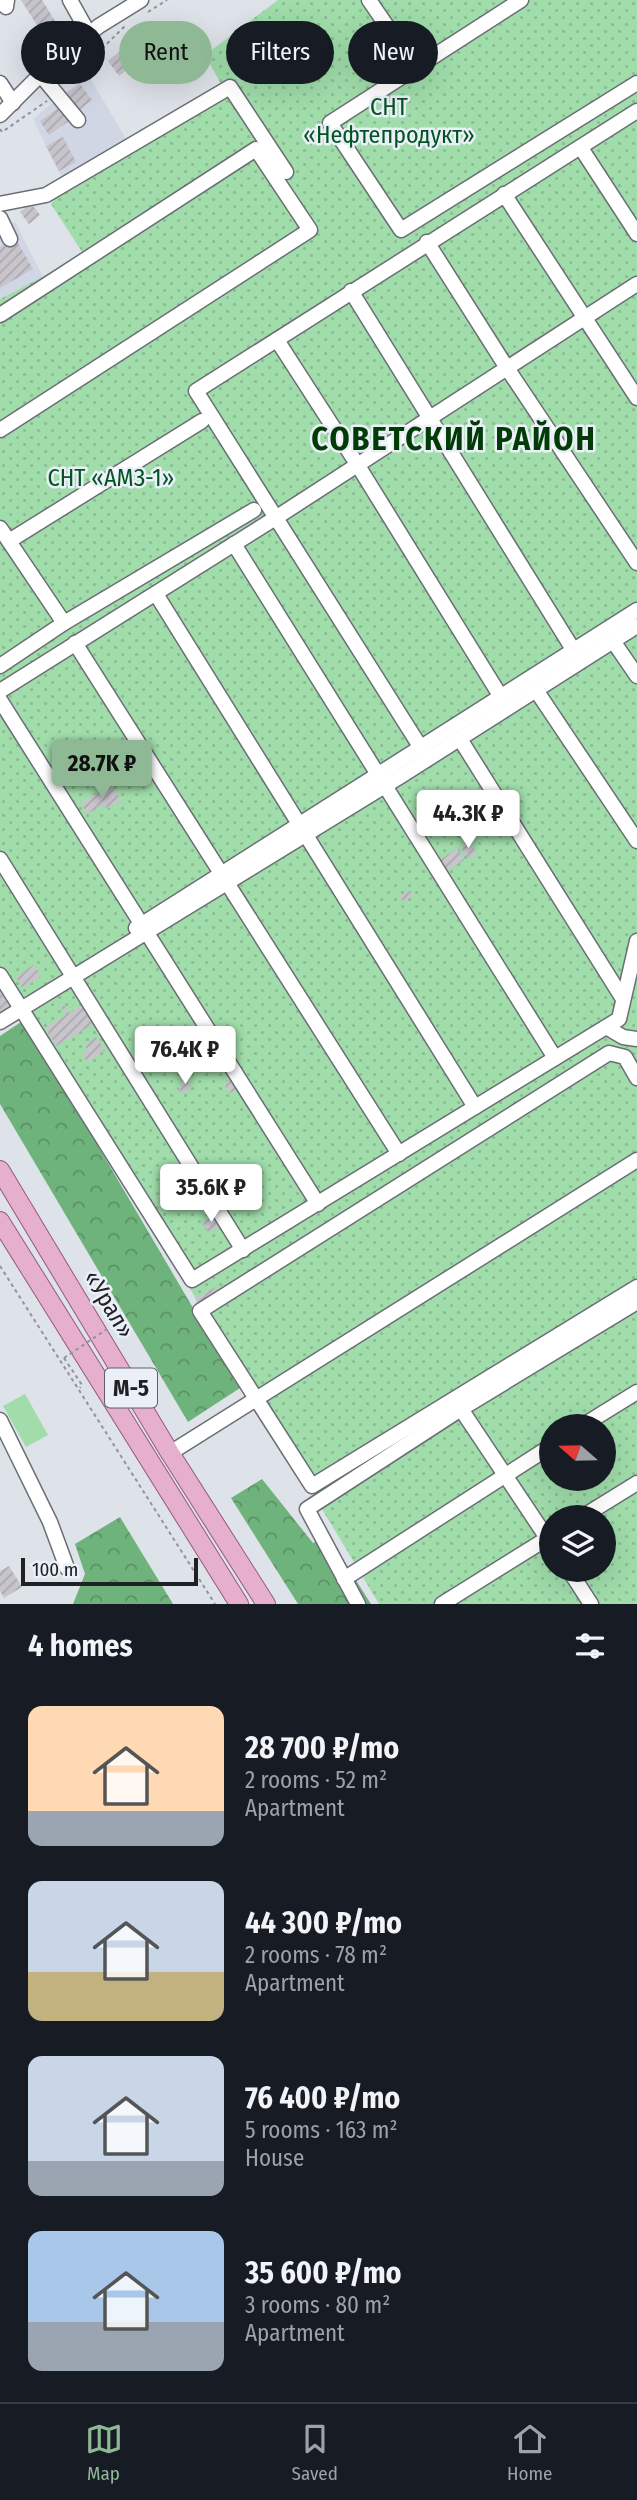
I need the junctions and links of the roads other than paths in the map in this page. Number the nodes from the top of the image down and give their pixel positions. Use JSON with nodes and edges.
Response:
{"nodes":[{"id":1,"x":70,"y":0,"type":"edge"},
{"id":2,"x":369,"y":0,"type":"edge"},
{"id":3,"x":521,"y":0,"type":"edge"},
{"id":4,"x":143,"y":7,"type":"edge"},
{"id":5,"x":82,"y":21,"type":"edge"},
{"id":6,"x":383,"y":21,"type":"edge"},
{"id":7,"x":105,"y":26,"type":"edge"},
{"id":8,"x":438,"y":52,"type":"edge"},
{"id":9,"x":0,"y":83,"type":"edge"},
{"id":10,"x":637,"y":83,"type":"edge"},
{"id":11,"x":31,"y":84,"type":"edge"},
{"id":12,"x":48,"y":84,"type":"edge"},
{"id":13,"x":389,"y":84,"type":"edge"},
{"id":14,"x":13,"y":103,"type":"junction"},
{"id":15,"x":637,"y":111,"type":"edge"},
{"id":16,"x":0,"y":115,"type":"edge"},
{"id":17,"x":78,"y":120,"type":"dead end"},
{"id":18,"x":581,"y":148,"type":"junction"},
{"id":19,"x":286,"y":172,"type":"dead end"},
{"id":20,"x":504,"y":194,"type":"junction"},
{"id":21,"x":0,"y":204,"type":"edge"},
{"id":22,"x":0,"y":218,"type":"edge"},
{"id":23,"x":637,"y":234,"type":"edge"},
{"id":24,"x":10,"y":239,"type":"dead end"},
{"id":25,"x":427,"y":242,"type":"junction"},
{"id":26,"x":637,"y":284,"type":"edge"},
{"id":27,"x":351,"y":291,"type":"junction"},
{"id":28,"x":0,"y":315,"type":"edge"},
{"id":29,"x":585,"y":318,"type":"junction"},
{"id":30,"x":277,"y":340,"type":"junction"},
{"id":31,"x":507,"y":368,"type":"junction"},
{"id":32,"x":637,"y":398,"type":"edge"},
{"id":33,"x":430,"y":416,"type":"junction"},
{"id":34,"x":202,"y":421,"type":"dead end"},
{"id":35,"x":0,"y":430,"type":"edge"},
{"id":36,"x":357,"y":464,"type":"junction"},
{"id":37,"x":254,"y":510,"type":"dead end"},
{"id":38,"x":277,"y":517,"type":"junction"},
{"id":39,"x":0,"y":528,"type":"edge"},
{"id":40,"x":11,"y":544,"type":"junction"},
{"id":41,"x":234,"y":544,"type":"junction"},
{"id":42,"x":0,"y":556,"type":"edge"},
{"id":43,"x":637,"y":563,"type":"edge"},
{"id":44,"x":156,"y":594,"type":"junction"},
{"id":45,"x":637,"y":610,"type":"edge"},
{"id":46,"x":64,"y":623,"type":"junction"},
{"id":47,"x":637,"y":626,"type":"edge"},
{"id":48,"x":614,"y":641,"type":"junction"},
{"id":49,"x":75,"y":643,"type":"junction"},
{"id":50,"x":574,"y":650,"type":"junction"},
{"id":51,"x":0,"y":666,"type":"edge"},
{"id":52,"x":637,"y":676,"type":"edge"},
{"id":53,"x":536,"y":690,"type":"junction"},
{"id":54,"x":0,"y":691,"type":"edge"},
{"id":55,"x":501,"y":697,"type":"junction"},
{"id":56,"x":0,"y":700,"type":"edge"},
{"id":57,"x":460,"y":739,"type":"junction"},
{"id":58,"x":421,"y":748,"type":"junction"},
{"id":59,"x":382,"y":780,"type":"junction"},
{"id":60,"x":303,"y":830,"type":"junction"},
{"id":61,"x":637,"y":841,"type":"edge"},
{"id":62,"x":0,"y":859,"type":"edge"},
{"id":63,"x":225,"y":879,"type":"junction"},
{"id":64,"x":144,"y":929,"type":"junction"},
{"id":65,"x":637,"y":941,"type":"edge"},
{"id":66,"x":635,"y":960,"type":"edge"},
{"id":67,"x":71,"y":974,"type":"junction"},
{"id":68,"x":0,"y":975,"type":"edge"},
{"id":69,"x":624,"y":999,"type":"junction"},
{"id":70,"x":26,"y":1006,"type":"junction"},
{"id":71,"x":0,"y":1022,"type":"edge"},
{"id":72,"x":606,"y":1027,"type":"junction"},
{"id":73,"x":637,"y":1039,"type":"edge"},
{"id":74,"x":555,"y":1058,"type":"junction"},
{"id":75,"x":637,"y":1078,"type":"edge"},
{"id":76,"x":475,"y":1107,"type":"junction"},
{"id":77,"x":399,"y":1154,"type":"junction"},
{"id":78,"x":637,"y":1160,"type":"edge"},
{"id":79,"x":0,"y":1170,"type":"edge"},
{"id":80,"x":318,"y":1204,"type":"junction"},
{"id":81,"x":0,"y":1221,"type":"edge"},
{"id":82,"x":243,"y":1250,"type":"junction"},
{"id":83,"x":637,"y":1287,"type":"edge"},
{"id":84,"x":637,"y":1301,"type":"edge"},
{"id":85,"x":637,"y":1392,"type":"edge"},
{"id":86,"x":254,"y":1399,"type":"junction"},
{"id":87,"x":461,"y":1409,"type":"junction"},
{"id":88,"x":601,"y":1414,"type":"edge"},
{"id":89,"x":0,"y":1420,"type":"edge"},
{"id":90,"x":170,"y":1453,"type":"junction"},
{"id":91,"x":539,"y":1454,"type":"edge"},
{"id":92,"x":505,"y":1475,"type":"junction"},
{"id":93,"x":637,"y":1483,"type":"edge"},
{"id":94,"x":601,"y":1505,"type":"edge"},
{"id":95,"x":539,"y":1523,"type":"edge"},
{"id":96,"x":539,"y":1546,"type":"edge"},
{"id":97,"x":67,"y":1568,"type":"dead end"},
{"id":98,"x":344,"y":1578,"type":"junction"},
{"id":99,"x":577,"y":1582,"type":"edge"},
{"id":100,"x":239,"y":1604,"type":"edge"},
{"id":101,"x":266,"y":1604,"type":"edge"},
{"id":102,"x":358,"y":1604,"type":"edge"},
{"id":103,"x":442,"y":1604,"type":"edge"},
{"id":104,"x":592,"y":1604,"type":"edge"}],
"edges":[{"from":1,"to":5,"type":"street"},
{"from":2,"to":6,"type":"street"},
{"from":3,"to":8,"type":"street"},
{"from":4,"to":7,"type":"street"},
{"from":9,"to":14,"type":"street"},
{"from":10,"to":13,"type":"street"},
{"from":11,"to":14,"type":"street"},
{"from":12,"to":17,"type":"street"},
{"from":14,"to":16,"type":"street"},
{"from":15,"to":18,"type":"street"},
{"from":18,"to":20,"type":"street"},
{"from":18,"to":23,"type":"street"},
{"from":19,"to":21,"type":"street"},
{"from":20,"to":25,"type":"street"},
{"from":20,"to":29,"type":"street"},
{"from":22,"to":24,"type":"street"},
{"from":25,"to":27,"type":"street"},
{"from":25,"to":31,"type":"street"},
{"from":26,"to":29,"type":"street"},
{"from":27,"to":30,"type":"street"},
{"from":27,"to":33,"type":"street"},
{"from":28,"to":35,"type":"street"},
{"from":29,"to":31,"type":"street"},
{"from":29,"to":32,"type":"street"},
{"from":30,"to":36,"type":"street"},
{"from":30,"to":38,"type":"street"},
{"from":31,"to":33,"type":"street"},
{"from":31,"to":43,"type":"street"},
{"from":33,"to":36,"type":"street"},
{"from":33,"to":50,"type":"street"},
{"from":34,"to":40,"type":"street"},
{"from":36,"to":38,"type":"street"},
{"from":36,"to":55,"type":"street"},
{"from":37,"to":46,"type":"street"},
{"from":38,"to":41,"type":"street"},
{"from":38,"to":58,"type":"street"},
{"from":39,"to":40,"type":"street"},
{"from":40,"to":42,"type":"street"},
{"from":40,"to":46,"type":"street"},
{"from":41,"to":44,"type":"street"},
{"from":41,"to":59,"type":"street"},
{"from":44,"to":49,"type":"street"},
{"from":44,"to":60,"type":"street"},
{"from":45,"to":50,"type":"street"},
{"from":46,"to":51,"type":"street"},
{"from":47,"to":48,"type":"street"},
{"from":48,"to":52,"type":"street"},
{"from":48,"to":53,"type":"street"},
{"from":49,"to":54,"type":"street"},
{"from":49,"to":63,"type":"street"},
{"from":50,"to":55,"type":"street"},
{"from":53,"to":57,"type":"street"},
{"from":53,"to":61,"type":"street"},
{"from":55,"to":58,"type":"street"},
{"from":56,"to":64,"type":"street"},
{"from":57,"to":59,"type":"street"},
{"from":57,"to":69,"type":"street"},
{"from":58,"to":59,"type":"street"},
{"from":59,"to":60,"type":"street"},
{"from":59,"to":74,"type":"street"},
{"from":60,"to":63,"type":"street"},
{"from":60,"to":76,"type":"street"},
{"from":62,"to":67,"type":"street"},
{"from":63,"to":64,"type":"street"},
{"from":63,"to":77,"type":"street"},
{"from":64,"to":67,"type":"street"},
{"from":64,"to":80,"type":"street"},
{"from":65,"to":66,"type":"street"},
{"from":66,"to":69,"type":"street"},
{"from":67,"to":70,"type":"street"},
{"from":67,"to":82,"type":"street"},
{"from":68,"to":70,"type":"street"},
{"from":69,"to":72,"type":"street"},
{"from":70,"to":71,"type":"street"},
{"from":70,"to":82,"type":"street"},
{"from":72,"to":73,"type":"street"},
{"from":72,"to":74,"type":"street"},
{"from":74,"to":76,"type":"street"},
{"from":75,"to":86,"type":"street"},
{"from":76,"to":77,"type":"street"},
{"from":77,"to":80,"type":"street"},
{"from":78,"to":86,"type":"street"},
{"from":79,"to":90,"type":"main road","name":"«Урал»","number":"М-5"},
{"from":80,"to":82,"type":"street"},
{"from":81,"to":100,"type":"main road","name":"«Урал»","number":"М-5"},
{"from":83,"to":86,"type":"street"},
{"from":84,"to":87,"type":"street"},
{"from":85,"to":88,"type":"street"},
{"from":86,"to":90,"type":"street"},
{"from":87,"to":92,"type":"street"},
{"from":87,"to":98,"type":"street"},
{"from":89,"to":97,"type":"street"},
{"from":90,"to":101,"type":"main road","name":"«Урал»","number":"М-5"},
{"from":91,"to":92,"type":"street"},
{"from":92,"to":95,"type":"street"},
{"from":92,"to":98,"type":"street"},
{"from":93,"to":94,"type":"street"},
{"from":96,"to":103,"type":"street"},
{"from":98,"to":102,"type":"street"},
{"from":99,"to":104,"type":"street"}]}
